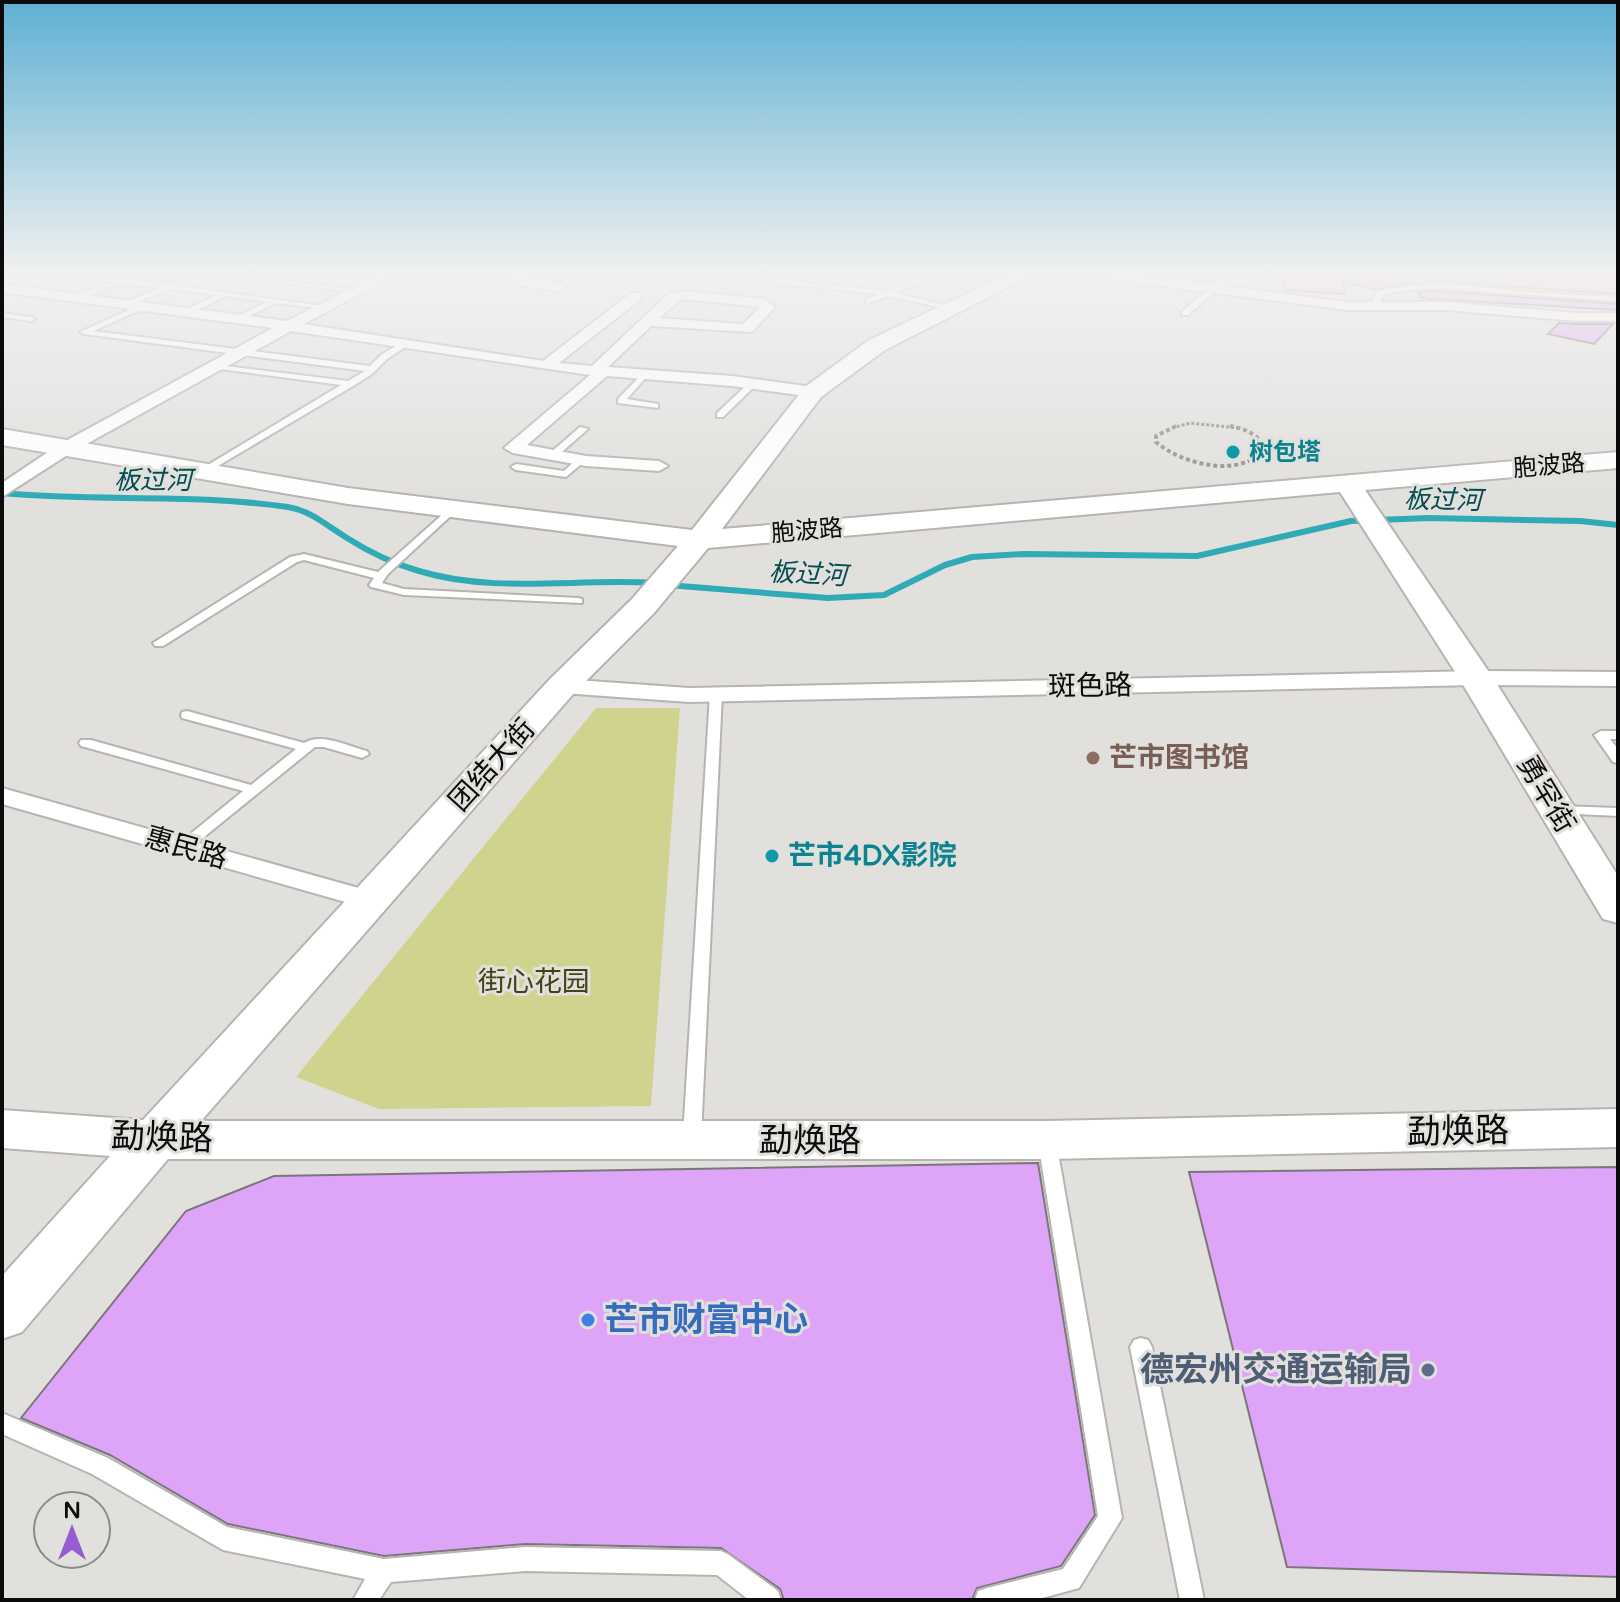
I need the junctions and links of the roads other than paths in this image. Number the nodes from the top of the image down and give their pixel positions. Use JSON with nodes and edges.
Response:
{"nodes":[{"id":1,"x":222,"y":349,"type":"edge"},
{"id":2,"x":244,"y":349,"type":"edge"},
{"id":3,"x":398,"y":349,"type":"edge"},
{"id":4,"x":436,"y":349,"type":"edge"},
{"id":5,"x":568,"y":349,"type":"edge"},
{"id":6,"x":620,"y":349,"type":"edge"},
{"id":7,"x":872,"y":349,"type":"edge"},
{"id":8,"x":240,"y":351,"type":"junction"},
{"id":9,"x":212,"y":366,"type":"junction"},
{"id":10,"x":546,"y":366,"type":"junction"},
{"id":11,"x":371,"y":369,"type":"junction"},
{"id":12,"x":599,"y":371,"type":"junction"},
{"id":13,"x":644,"y":375,"type":"junction"},
{"id":14,"x":350,"y":384,"type":"junction"},
{"id":15,"x":753,"y":384,"type":"junction"},
{"id":16,"x":813,"y":392,"type":"junction"},
{"id":17,"x":655,"y":406,"type":"dead end"},
{"id":18,"x":720,"y":415,"type":"dead end"},
{"id":19,"x":583,"y":429,"type":"dead end"},
{"id":20,"x":2,"y":437,"type":"edge"},
{"id":21,"x":66,"y":448,"type":"junction"},
{"id":22,"x":552,"y":456,"type":"junction"},
{"id":23,"x":581,"y":460,"type":"junction"},
{"id":24,"x":1618,"y":460,"type":"edge"},
{"id":25,"x":659,"y":466,"type":"dead end"},
{"id":26,"x":516,"y":467,"type":"dead end"},
{"id":27,"x":201,"y":473,"type":"junction"},
{"id":28,"x":8,"y":487,"type":"edge"},
{"id":29,"x":1354,"y":494,"type":"junction"},
{"id":30,"x":452,"y":509,"type":"junction"},
{"id":31,"x":699,"y":540,"type":"junction"},
{"id":32,"x":382,"y":574,"type":"junction"},
{"id":33,"x":578,"y":601,"type":"dead end"},
{"id":34,"x":159,"y":643,"type":"dead end"},
{"id":35,"x":1476,"y":678,"type":"junction"},
{"id":36,"x":1618,"y":679,"type":"edge"},
{"id":37,"x":562,"y":686,"type":"junction"},
{"id":38,"x":716,"y":694,"type":"junction"},
{"id":39,"x":187,"y":715,"type":"dead end"},
{"id":40,"x":1618,"y":735,"type":"edge"},
{"id":41,"x":86,"y":743,"type":"dead end"},
{"id":42,"x":306,"y":748,"type":"junction"},
{"id":43,"x":362,"y":754,"type":"dead end"},
{"id":44,"x":1618,"y":759,"type":"edge"},
{"id":45,"x":254,"y":790,"type":"junction"},
{"id":46,"x":2,"y":796,"type":"edge"},
{"id":47,"x":1556,"y":810,"type":"junction"},
{"id":48,"x":1618,"y":812,"type":"edge"},
{"id":49,"x":183,"y":847,"type":"junction"},
{"id":50,"x":370,"y":900,"type":"junction"},
{"id":51,"x":1618,"y":909,"type":"edge"},
{"id":52,"x":1618,"y":1128,"type":"edge"},
{"id":53,"x":2,"y":1129,"type":"edge"},
{"id":54,"x":155,"y":1140,"type":"junction"},
{"id":55,"x":1047,"y":1140,"type":"junction"},
{"id":56,"x":692,"y":1141,"type":"junction"},
{"id":57,"x":2,"y":1315,"type":"edge"},
{"id":58,"x":1141,"y":1347,"type":"dead end"},
{"id":59,"x":2,"y":1423,"type":"edge"},
{"id":60,"x":384,"y":1571,"type":"junction"},
{"id":61,"x":365,"y":1600,"type":"edge"},
{"id":62,"x":769,"y":1600,"type":"edge"},
{"id":63,"x":987,"y":1600,"type":"edge"},
{"id":64,"x":1192,"y":1600,"type":"edge"}],
"edges":[{"from":1,"to":8,"type":"lane"},
{"from":2,"to":8,"type":"street"},
{"from":3,"to":11,"type":"lane"},
{"from":4,"to":10,"type":"street"},
{"from":5,"to":10,"type":"street"},
{"from":6,"to":12,"type":"street"},
{"from":7,"to":16,"type":"main road","name":"团结大街"},
{"from":8,"to":9,"type":"street"},
{"from":8,"to":11,"type":"lane"},
{"from":9,"to":14,"type":"lane"},
{"from":9,"to":21,"type":"street"},
{"from":10,"to":12,"type":"street"},
{"from":11,"to":14,"type":"lane"},
{"from":12,"to":13,"type":"street"},
{"from":12,"to":22,"type":"street"},
{"from":13,"to":15,"type":"street"},
{"from":13,"to":17,"type":"lane"},
{"from":14,"to":27,"type":"lane"},
{"from":15,"to":16,"type":"street"},
{"from":15,"to":18,"type":"lane"},
{"from":16,"to":31,"type":"main road","name":"团结大街"},
{"from":19,"to":22,"type":"lane"},
{"from":20,"to":21,"type":"main road","name":"胞波路"},
{"from":21,"to":27,"type":"main road","name":"胞波路"},
{"from":21,"to":28,"type":"street"},
{"from":22,"to":23,"type":"street"},
{"from":23,"to":25,"type":"street"},
{"from":23,"to":26,"type":"lane"},
{"from":24,"to":29,"type":"main road","name":"胞波路"},
{"from":27,"to":30,"type":"main road","name":"胞波路"},
{"from":29,"to":31,"type":"main road","name":"胞波路"},
{"from":29,"to":35,"type":"main road","name":"勇罕街"},
{"from":30,"to":31,"type":"main road","name":"胞波路"},
{"from":30,"to":32,"type":"lane"},
{"from":31,"to":37,"type":"main road","name":"团结大街"},
{"from":32,"to":33,"type":"lane"},
{"from":32,"to":34,"type":"lane"},
{"from":35,"to":36,"type":"street","name":"斑色路"},
{"from":35,"to":38,"type":"street","name":"斑色路"},
{"from":35,"to":47,"type":"main road","name":"勇罕街"},
{"from":37,"to":38,"type":"street","name":"斑色路"},
{"from":37,"to":50,"type":"main road","name":"团结大街"},
{"from":38,"to":56,"type":"lane"},
{"from":39,"to":42,"type":"lane"},
{"from":40,"to":44,"type":"lane"},
{"from":41,"to":45,"type":"lane"},
{"from":42,"to":43,"type":"lane"},
{"from":42,"to":45,"type":"lane"},
{"from":45,"to":49,"type":"lane"},
{"from":46,"to":49,"type":"street","name":"惠民路"},
{"from":47,"to":48,"type":"lane"},
{"from":47,"to":51,"type":"main road","name":"勇罕街"},
{"from":49,"to":50,"type":"street","name":"惠民路"},
{"from":50,"to":54,"type":"main road","name":"团结大街"},
{"from":52,"to":55,"type":"main road","name":"勐焕路"},
{"from":53,"to":54,"type":"main road","name":"勐焕路"},
{"from":54,"to":56,"type":"main road","name":"勐焕路"},
{"from":54,"to":57,"type":"main road","name":"团结大街"},
{"from":55,"to":56,"type":"main road","name":"勐焕路"},
{"from":55,"to":63,"type":"lane"},
{"from":58,"to":64,"type":"lane"},
{"from":59,"to":60,"type":"lane"},
{"from":60,"to":61,"type":"lane"},
{"from":60,"to":62,"type":"lane"}]}
